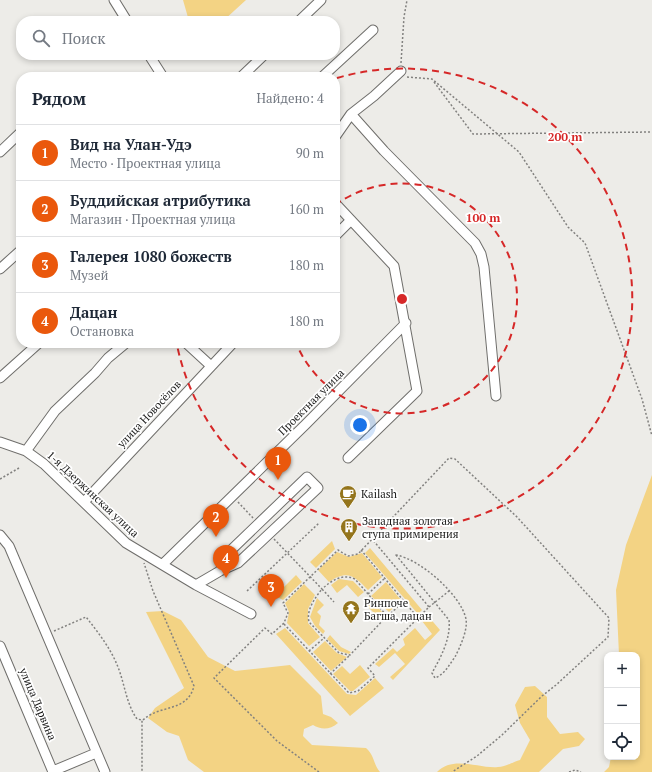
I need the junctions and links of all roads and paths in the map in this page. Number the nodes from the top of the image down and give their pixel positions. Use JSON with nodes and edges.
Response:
{"nodes":[{"id":1,"x":114,"y":0,"type":"edge"},
{"id":2,"x":321,"y":0,"type":"edge"},
{"id":3,"x":407,"y":0,"type":"edge"},
{"id":4,"x":124,"y":16,"type":"edge"},
{"id":5,"x":304,"y":16,"type":"edge"},
{"id":6,"x":373,"y":30,"type":"dead end"},
{"id":7,"x":152,"y":60,"type":"edge"},
{"id":8,"x":259,"y":60,"type":"edge"},
{"id":9,"x":160,"y":72,"type":"edge"},
{"id":10,"x":246,"y":72,"type":"edge"},
{"id":11,"x":327,"y":72,"type":"edge"},
{"id":12,"x":403,"y":74,"type":"junction"},
{"id":13,"x":432,"y":79,"type":"junction"},
{"id":14,"x":351,"y":114,"type":"junction"},
{"id":15,"x":340,"y":130,"type":"edge"},
{"id":16,"x":652,"y":132,"type":"edge"},
{"id":17,"x":497,"y":134,"type":"junction"},
{"id":18,"x":16,"y":137,"type":"edge"},
{"id":19,"x":0,"y":152,"type":"edge"},
{"id":20,"x":340,"y":208,"type":"edge"},
{"id":21,"x":351,"y":220,"type":"junction"},
{"id":22,"x":340,"y":231,"type":"edge"},
{"id":23,"x":16,"y":255,"type":"edge"},
{"id":24,"x":0,"y":269,"type":"edge"},
{"id":25,"x":406,"y":323,"type":"junction"},
{"id":26,"x":33,"y":348,"type":"edge"},
{"id":27,"x":120,"y":348,"type":"edge"},
{"id":28,"x":191,"y":348,"type":"edge"},
{"id":29,"x":228,"y":348,"type":"edge"},
{"id":30,"x":211,"y":366,"type":"junction"},
{"id":31,"x":0,"y":378,"type":"edge"},
{"id":32,"x":496,"y":396,"type":"dead end"},
{"id":33,"x":652,"y":436,"type":"edge"},
{"id":34,"x":0,"y":442,"type":"edge"},
{"id":35,"x":26,"y":451,"type":"junction"},
{"id":36,"x":348,"y":458,"type":"dead end"},
{"id":37,"x":19,"y":468,"type":"dead end"},
{"id":38,"x":0,"y":479,"type":"edge"},
{"id":39,"x":84,"y":502,"type":"junction"},
{"id":40,"x":318,"y":522,"type":"dead end"},
{"id":41,"x":0,"y":535,"type":"edge"},
{"id":42,"x":372,"y":539,"type":"junction"},
{"id":43,"x":276,"y":541,"type":"dead end"},
{"id":44,"x":361,"y":550,"type":"junction"},
{"id":45,"x":287,"y":553,"type":"junction"},
{"id":46,"x":145,"y":554,"type":"junction"},
{"id":47,"x":163,"y":564,"type":"junction"},
{"id":48,"x":220,"y":571,"type":"junction"},
{"id":49,"x":310,"y":577,"type":"junction"},
{"id":50,"x":385,"y":578,"type":"junction"},
{"id":51,"x":196,"y":585,"type":"junction"},
{"id":52,"x":322,"y":589,"type":"junction"},
{"id":53,"x":248,"y":591,"type":"dead end"},
{"id":54,"x":449,"y":591,"type":"junction"},
{"id":55,"x":368,"y":594,"type":"junction"},
{"id":56,"x":404,"y":601,"type":"junction"},
{"id":57,"x":435,"y":601,"type":"junction"},
{"id":58,"x":334,"y":602,"type":"dead end"},
{"id":59,"x":429,"y":607,"type":"junction"},
{"id":60,"x":251,"y":614,"type":"dead end"},
{"id":61,"x":387,"y":616,"type":"junction"},
{"id":62,"x":418,"y":618,"type":"junction"},
{"id":63,"x":284,"y":624,"type":"junction"},
{"id":64,"x":46,"y":634,"type":"junction"},
{"id":65,"x":324,"y":638,"type":"junction"},
{"id":66,"x":0,"y":646,"type":"edge"},
{"id":67,"x":309,"y":651,"type":"junction"},
{"id":68,"x":350,"y":655,"type":"junction"},
{"id":69,"x":330,"y":674,"type":"junction"},
{"id":70,"x":142,"y":720,"type":"junction"},
{"id":71,"x":96,"y":753,"type":"junction"},
{"id":72,"x":53,"y":772,"type":"edge"},
{"id":73,"x":105,"y":772,"type":"edge"},
{"id":74,"x":142,"y":772,"type":"edge"},
{"id":75,"x":319,"y":772,"type":"edge"},
{"id":76,"x":452,"y":772,"type":"edge"},
{"id":77,"x":569,"y":772,"type":"edge"},
{"id":78,"x":581,"y":772,"type":"edge"}],
"edges":[{"from":1,"to":4,"type":"street"},
{"from":2,"to":5,"type":"street"},
{"from":3,"to":12,"type":"path"},
{"from":6,"to":11,"type":"street"},
{"from":7,"to":9,"type":"street"},
{"from":8,"to":10,"type":"street"},
{"from":12,"to":13,"type":"path"},
{"from":12,"to":14,"type":"street"},
{"from":13,"to":17,"type":"path"},
{"from":13,"to":17,"type":"path"},
{"from":14,"to":15,"type":"street"},
{"from":14,"to":32,"type":"street"},
{"from":16,"to":17,"type":"path"},
{"from":17,"to":33,"type":"path"},
{"from":18,"to":19,"type":"street"},
{"from":20,"to":21,"type":"street"},
{"from":21,"to":22,"type":"street"},
{"from":21,"to":25,"type":"street"},
{"from":23,"to":24,"type":"street"},
{"from":25,"to":36,"type":"street"},
{"from":25,"to":47,"type":"street","name":"Проектная улица"},
{"from":26,"to":31,"type":"street"},
{"from":27,"to":35,"type":"street"},
{"from":28,"to":30,"type":"street"},
{"from":29,"to":30,"type":"street","name":"улица Новосёлов"},
{"from":30,"to":39,"type":"street","name":"улица Новосёлов"},
{"from":34,"to":35,"type":"street","name":"1-я Дзержинская улица"},
{"from":35,"to":39,"type":"street","name":"1-я Дзержинская улица"},
{"from":37,"to":38,"type":"path"},
{"from":39,"to":46,"type":"street","name":"1-я Дзержинская улица"},
{"from":40,"to":45,"type":"path"},
{"from":41,"to":64,"type":"street"},
{"from":42,"to":44,"type":"path"},
{"from":42,"to":59,"type":"path"},
{"from":42,"to":76,"type":"path"},
{"from":43,"to":45,"type":"path"},
{"from":44,"to":49,"type":"path"},
{"from":44,"to":50,"type":"path"},
{"from":45,"to":49,"type":"path"},
{"from":45,"to":53,"type":"path"},
{"from":46,"to":47,"type":"street","name":"1-я Дзержинская улица"},
{"from":46,"to":70,"type":"path"},
{"from":47,"to":51,"type":"street","name":"1-я Дзержинская улица"},
{"from":48,"to":48,"type":"street"},
{"from":48,"to":51,"type":"street"},
{"from":49,"to":52,"type":"path"},
{"from":49,"to":63,"type":"path"},
{"from":50,"to":55,"type":"path"},
{"from":50,"to":56,"type":"path"},
{"from":51,"to":60,"type":"street","name":"1-я Дзержинская улица"},
{"from":52,"to":55,"type":"path"},
{"from":52,"to":58,"type":"path"},
{"from":52,"to":65,"type":"path"},
{"from":54,"to":57,"type":"path"},
{"from":54,"to":57,"type":"path"},
{"from":54,"to":57,"type":"path"},
{"from":55,"to":61,"type":"path"},
{"from":56,"to":61,"type":"path"},
{"from":56,"to":62,"type":"path"},
{"from":57,"to":59,"type":"path"},
{"from":59,"to":62,"type":"path"},
{"from":61,"to":68,"type":"path"},
{"from":62,"to":69,"type":"path"},
{"from":63,"to":67,"type":"path"},
{"from":63,"to":75,"type":"path"},
{"from":64,"to":70,"type":"path"},
{"from":64,"to":71,"type":"street"},
{"from":65,"to":67,"type":"path"},
{"from":65,"to":68,"type":"path"},
{"from":66,"to":72,"type":"street","name":"улица Дарвина"},
{"from":67,"to":69,"type":"path"},
{"from":68,"to":69,"type":"path"},
{"from":70,"to":74,"type":"path"},
{"from":71,"to":72,"type":"street"},
{"from":71,"to":73,"type":"street"},
{"from":77,"to":78,"type":"path"}]}
